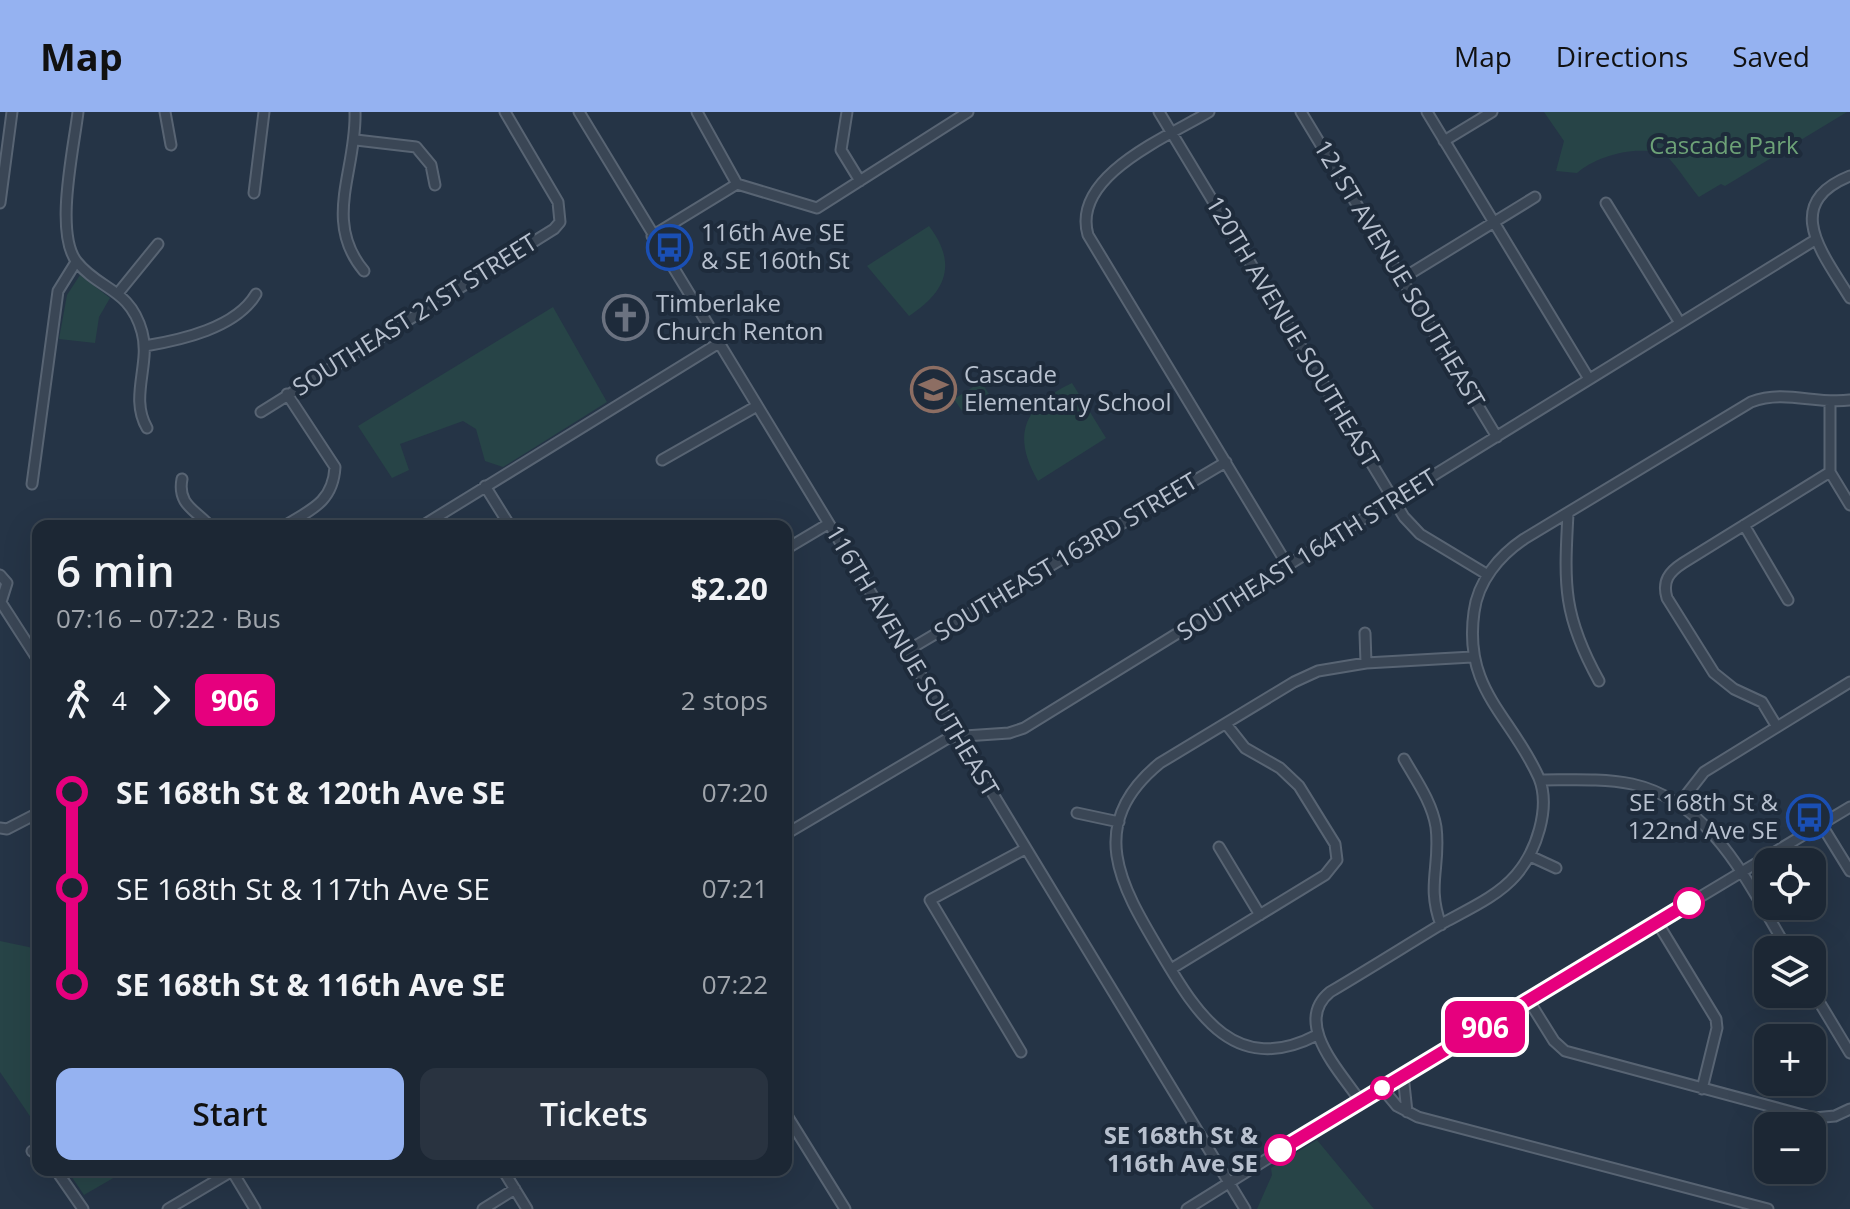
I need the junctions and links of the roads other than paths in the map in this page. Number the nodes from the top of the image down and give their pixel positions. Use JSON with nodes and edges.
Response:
{"nodes":[{"id":1,"x":12,"y":112,"type":"edge"},
{"id":2,"x":78,"y":112,"type":"edge"},
{"id":3,"x":165,"y":112,"type":"edge"},
{"id":4,"x":264,"y":112,"type":"edge"},
{"id":5,"x":355,"y":112,"type":"edge"},
{"id":6,"x":518,"y":112,"type":"edge"},
{"id":7,"x":579,"y":112,"type":"edge"},
{"id":8,"x":699,"y":112,"type":"edge"},
{"id":9,"x":847,"y":112,"type":"edge"},
{"id":10,"x":968,"y":112,"type":"edge"},
{"id":11,"x":1159,"y":112,"type":"edge"},
{"id":12,"x":1209,"y":112,"type":"edge"},
{"id":13,"x":1301,"y":112,"type":"edge"},
{"id":14,"x":1427,"y":112,"type":"edge"},
{"id":15,"x":1492,"y":112,"type":"edge"},
{"id":16,"x":507,"y":115,"type":"edge"},
{"id":17,"x":1173,"y":134,"type":"junction"},
{"id":18,"x":356,"y":140,"type":"junction"},
{"id":19,"x":1444,"y":141,"type":"junction"},
{"id":20,"x":171,"y":145,"type":"dead end"},
{"id":21,"x":1850,"y":176,"type":"edge"},
{"id":22,"x":860,"y":181,"type":"junction"},
{"id":23,"x":737,"y":184,"type":"junction"},
{"id":24,"x":435,"y":185,"type":"dead end"},
{"id":25,"x":254,"y":193,"type":"dead end"},
{"id":26,"x":1535,"y":197,"type":"dead end"},
{"id":27,"x":0,"y":203,"type":"edge"},
{"id":28,"x":1606,"y":203,"type":"dead end"},
{"id":29,"x":1494,"y":222,"type":"junction"},
{"id":30,"x":652,"y":236,"type":"junction"},
{"id":31,"x":1815,"y":240,"type":"junction"},
{"id":32,"x":158,"y":244,"type":"dead end"},
{"id":33,"x":76,"y":262,"type":"junction"},
{"id":34,"x":364,"y":271,"type":"dead end"},
{"id":35,"x":1403,"y":278,"type":"junction"},
{"id":36,"x":119,"y":292,"type":"junction"},
{"id":37,"x":256,"y":294,"type":"dead end"},
{"id":38,"x":1850,"y":298,"type":"edge"},
{"id":39,"x":1680,"y":323,"type":"junction"},
{"id":40,"x":719,"y":343,"type":"junction"},
{"id":41,"x":145,"y":346,"type":"junction"},
{"id":42,"x":1589,"y":379,"type":"junction"},
{"id":43,"x":287,"y":394,"type":"junction"},
{"id":44,"x":1850,"y":400,"type":"edge"},
{"id":45,"x":1830,"y":403,"type":"junction"},
{"id":46,"x":757,"y":406,"type":"junction"},
{"id":47,"x":261,"y":412,"type":"dead end"},
{"id":48,"x":147,"y":428,"type":"dead end"},
{"id":49,"x":1497,"y":437,"type":"junction"},
{"id":50,"x":662,"y":460,"type":"dead end"},
{"id":51,"x":1226,"y":462,"type":"junction"},
{"id":52,"x":1830,"y":472,"type":"junction"},
{"id":53,"x":182,"y":479,"type":"dead end"},
{"id":54,"x":32,"y":484,"type":"dead end"},
{"id":55,"x":485,"y":486,"type":"junction"},
{"id":56,"x":1394,"y":502,"type":"junction"},
{"id":57,"x":1850,"y":505,"type":"edge"},
{"id":58,"x":1568,"y":514,"type":"junction"},
{"id":59,"x":203,"y":520,"type":"edge"},
{"id":60,"x":294,"y":520,"type":"edge"},
{"id":61,"x":431,"y":520,"type":"edge"},
{"id":62,"x":506,"y":520,"type":"edge"},
{"id":63,"x":828,"y":524,"type":"junction"},
{"id":64,"x":1744,"y":525,"type":"junction"},
{"id":65,"x":792,"y":545,"type":"edge"},
{"id":66,"x":1288,"y":566,"type":"junction"},
{"id":67,"x":0,"y":575,"type":"edge"},
{"id":68,"x":1488,"y":575,"type":"junction"},
{"id":69,"x":1788,"y":600,"type":"dead end"},
{"id":70,"x":1,"y":601,"type":"edge"},
{"id":71,"x":1365,"y":633,"type":"dead end"},
{"id":72,"x":32,"y":650,"type":"edge"},
{"id":73,"x":905,"y":652,"type":"junction"},
{"id":74,"x":1472,"y":657,"type":"junction"},
{"id":75,"x":1366,"y":663,"type":"junction"},
{"id":76,"x":1599,"y":681,"type":"dead end"},
{"id":77,"x":1850,"y":682,"type":"edge"},
{"id":78,"x":1226,"y":724,"type":"junction"},
{"id":79,"x":1777,"y":727,"type":"junction"},
{"id":80,"x":957,"y":735,"type":"junction"},
{"id":81,"x":1404,"y":759,"type":"dead end"},
{"id":82,"x":1540,"y":780,"type":"junction"},
{"id":83,"x":1679,"y":804,"type":"junction"},
{"id":84,"x":1850,"y":807,"type":"edge"},
{"id":85,"x":1077,"y":813,"type":"dead end"},
{"id":86,"x":32,"y":816,"type":"edge"},
{"id":87,"x":1119,"y":822,"type":"junction"},
{"id":88,"x":1821,"y":824,"type":"junction"},
{"id":89,"x":0,"y":828,"type":"edge"},
{"id":90,"x":792,"y":831,"type":"edge"},
{"id":91,"x":1219,"y":847,"type":"dead end"},
{"id":92,"x":1025,"y":849,"type":"junction"},
{"id":93,"x":1530,"y":856,"type":"junction"},
{"id":94,"x":1556,"y":868,"type":"dead end"},
{"id":95,"x":1850,"y":871,"type":"edge"},
{"id":96,"x":1741,"y":872,"type":"junction"},
{"id":97,"x":1260,"y":915,"type":"junction"},
{"id":98,"x":1657,"y":922,"type":"junction"},
{"id":99,"x":1441,"y":925,"type":"junction"},
{"id":100,"x":1780,"y":936,"type":"edge"},
{"id":101,"x":1171,"y":969,"type":"junction"},
{"id":102,"x":1529,"y":1001,"type":"junction"},
{"id":103,"x":1823,"y":1008,"type":"edge"},
{"id":104,"x":1317,"y":1035,"type":"junction"},
{"id":105,"x":1021,"y":1052,"type":"dead end"},
{"id":106,"x":1850,"y":1053,"type":"edge"},
{"id":107,"x":1403,"y":1075,"type":"junction"},
{"id":108,"x":1382,"y":1088,"type":"junction"},
{"id":109,"x":1702,"y":1089,"type":"junction"},
{"id":110,"x":1360,"y":1101,"type":"junction"},
{"id":111,"x":1850,"y":1109,"type":"edge"},
{"id":112,"x":1407,"y":1112,"type":"junction"},
{"id":113,"x":792,"y":1124,"type":"edge"},
{"id":114,"x":60,"y":1176,"type":"edge"},
{"id":115,"x":223,"y":1176,"type":"edge"},
{"id":116,"x":236,"y":1176,"type":"edge"},
{"id":117,"x":507,"y":1176,"type":"edge"},
{"id":118,"x":1229,"y":1181,"type":"junction"},
{"id":119,"x":515,"y":1189,"type":"junction"},
{"id":120,"x":83,"y":1209,"type":"edge"},
{"id":121,"x":168,"y":1209,"type":"edge"},
{"id":122,"x":255,"y":1209,"type":"edge"},
{"id":123,"x":483,"y":1209,"type":"edge"},
{"id":124,"x":527,"y":1209,"type":"edge"},
{"id":125,"x":845,"y":1209,"type":"edge"},
{"id":126,"x":1187,"y":1209,"type":"edge"},
{"id":127,"x":1245,"y":1209,"type":"edge"},
{"id":128,"x":1768,"y":1209,"type":"edge"}],
"edges":[{"from":1,"to":27,"type":"street"},
{"from":2,"to":33,"type":"street"},
{"from":3,"to":20,"type":"street"},
{"from":4,"to":25,"type":"street"},
{"from":5,"to":18,"type":"street"},
{"from":6,"to":16,"type":"street"},
{"from":7,"to":30,"type":"street","name":"116TH AVENUE SOUTHEAST"},
{"from":8,"to":23,"type":"street"},
{"from":9,"to":22,"type":"street"},
{"from":10,"to":22,"type":"street"},
{"from":11,"to":17,"type":"street","name":"120TH AVENUE SOUTHEAST"},
{"from":12,"to":17,"type":"street"},
{"from":13,"to":35,"type":"street","name":"121ST AVENUE SOUTHEAST"},
{"from":14,"to":19,"type":"street"},
{"from":15,"to":19,"type":"street"},
{"from":16,"to":43,"type":"street","name":"SOUTHEAST 21ST STREET"},
{"from":17,"to":51,"type":"street"},
{"from":17,"to":56,"type":"street","name":"120TH AVENUE SOUTHEAST"},
{"from":18,"to":24,"type":"street"},
{"from":18,"to":34,"type":"street"},
{"from":19,"to":29,"type":"street"},
{"from":21,"to":31,"type":"street"},
{"from":22,"to":23,"type":"street"},
{"from":23,"to":30,"type":"street"},
{"from":26,"to":29,"type":"street"},
{"from":28,"to":39,"type":"street"},
{"from":29,"to":35,"type":"street"},
{"from":29,"to":42,"type":"street"},
{"from":30,"to":40,"type":"street","name":"116TH AVENUE SOUTHEAST"},
{"from":31,"to":38,"type":"street"},
{"from":31,"to":39,"type":"street","name":"SOUTHEAST 164TH STREET"},
{"from":32,"to":36,"type":"street"},
{"from":33,"to":36,"type":"street"},
{"from":33,"to":54,"type":"street"},
{"from":35,"to":49,"type":"street","name":"121ST AVENUE SOUTHEAST"},
{"from":36,"to":41,"type":"street"},
{"from":37,"to":41,"type":"street"},
{"from":39,"to":42,"type":"street","name":"SOUTHEAST 164TH STREET"},
{"from":40,"to":46,"type":"street","name":"116TH AVENUE SOUTHEAST"},
{"from":40,"to":55,"type":"street"},
{"from":41,"to":48,"type":"street"},
{"from":42,"to":49,"type":"street","name":"SOUTHEAST 164TH STREET"},
{"from":43,"to":47,"type":"street","name":"SOUTHEAST 21ST STREET"},
{"from":43,"to":60,"type":"street"},
{"from":44,"to":45,"type":"street"},
{"from":45,"to":52,"type":"street"},
{"from":45,"to":58,"type":"street"},
{"from":46,"to":50,"type":"street"},
{"from":46,"to":63,"type":"street","name":"116TH AVENUE SOUTHEAST"},
{"from":49,"to":56,"type":"street","name":"SOUTHEAST 164TH STREET"},
{"from":51,"to":66,"type":"street"},
{"from":51,"to":73,"type":"street","name":"SOUTHEAST 163RD STREET"},
{"from":52,"to":57,"type":"street"},
{"from":52,"to":64,"type":"street"},
{"from":53,"to":59,"type":"street"},
{"from":55,"to":61,"type":"street"},
{"from":55,"to":62,"type":"street"},
{"from":56,"to":66,"type":"street","name":"SOUTHEAST 164TH STREET"},
{"from":56,"to":68,"type":"street","name":"120TH AVENUE SOUTHEAST"},
{"from":58,"to":68,"type":"street"},
{"from":58,"to":76,"type":"street"},
{"from":63,"to":65,"type":"street"},
{"from":63,"to":73,"type":"street","name":"116TH AVENUE SOUTHEAST"},
{"from":64,"to":69,"type":"street"},
{"from":64,"to":79,"type":"street"},
{"from":66,"to":80,"type":"street","name":"SOUTHEAST 164TH STREET"},
{"from":67,"to":70,"type":"street"},
{"from":68,"to":74,"type":"street"},
{"from":70,"to":72,"type":"street"},
{"from":71,"to":75,"type":"street"},
{"from":73,"to":80,"type":"street","name":"116TH AVENUE SOUTHEAST"},
{"from":74,"to":75,"type":"street"},
{"from":74,"to":82,"type":"street"},
{"from":75,"to":78,"type":"street"},
{"from":77,"to":79,"type":"street"},
{"from":78,"to":87,"type":"street"},
{"from":78,"to":97,"type":"street"},
{"from":79,"to":83,"type":"street"},
{"from":80,"to":90,"type":"street","name":"SOUTHEAST 164TH STREET"},
{"from":80,"to":92,"type":"street","name":"116TH AVENUE SOUTHEAST"},
{"from":81,"to":99,"type":"street"},
{"from":82,"to":83,"type":"street"},
{"from":82,"to":93,"type":"street"},
{"from":83,"to":96,"type":"street"},
{"from":84,"to":88,"type":"street"},
{"from":85,"to":87,"type":"street"},
{"from":86,"to":89,"type":"street"},
{"from":87,"to":101,"type":"street"},
{"from":88,"to":95,"type":"street"},
{"from":88,"to":96,"type":"street"},
{"from":91,"to":97,"type":"street"},
{"from":92,"to":105,"type":"street"},
{"from":92,"to":118,"type":"street","name":"116TH AVENUE SOUTHEAST"},
{"from":93,"to":94,"type":"street"},
{"from":93,"to":99,"type":"street"},
{"from":96,"to":98,"type":"street"},
{"from":96,"to":100,"type":"street"},
{"from":97,"to":101,"type":"street"},
{"from":98,"to":102,"type":"street"},
{"from":98,"to":109,"type":"street"},
{"from":99,"to":104,"type":"street"},
{"from":101,"to":104,"type":"street"},
{"from":102,"to":107,"type":"street"},
{"from":102,"to":109,"type":"street"},
{"from":103,"to":106,"type":"street"},
{"from":104,"to":110,"type":"street"},
{"from":107,"to":108,"type":"street"},
{"from":107,"to":112,"type":"street"},
{"from":108,"to":110,"type":"street"},
{"from":108,"to":112,"type":"street"},
{"from":109,"to":111,"type":"street"},
{"from":110,"to":118,"type":"street"},
{"from":112,"to":128,"type":"street"},
{"from":113,"to":125,"type":"street"},
{"from":114,"to":120,"type":"street"},
{"from":115,"to":121,"type":"street"},
{"from":116,"to":122,"type":"street"},
{"from":117,"to":119,"type":"street"},
{"from":118,"to":126,"type":"street"},
{"from":118,"to":127,"type":"street","name":"116TH AVENUE SOUTHEAST"},
{"from":119,"to":123,"type":"street"},
{"from":119,"to":124,"type":"street"}]}
